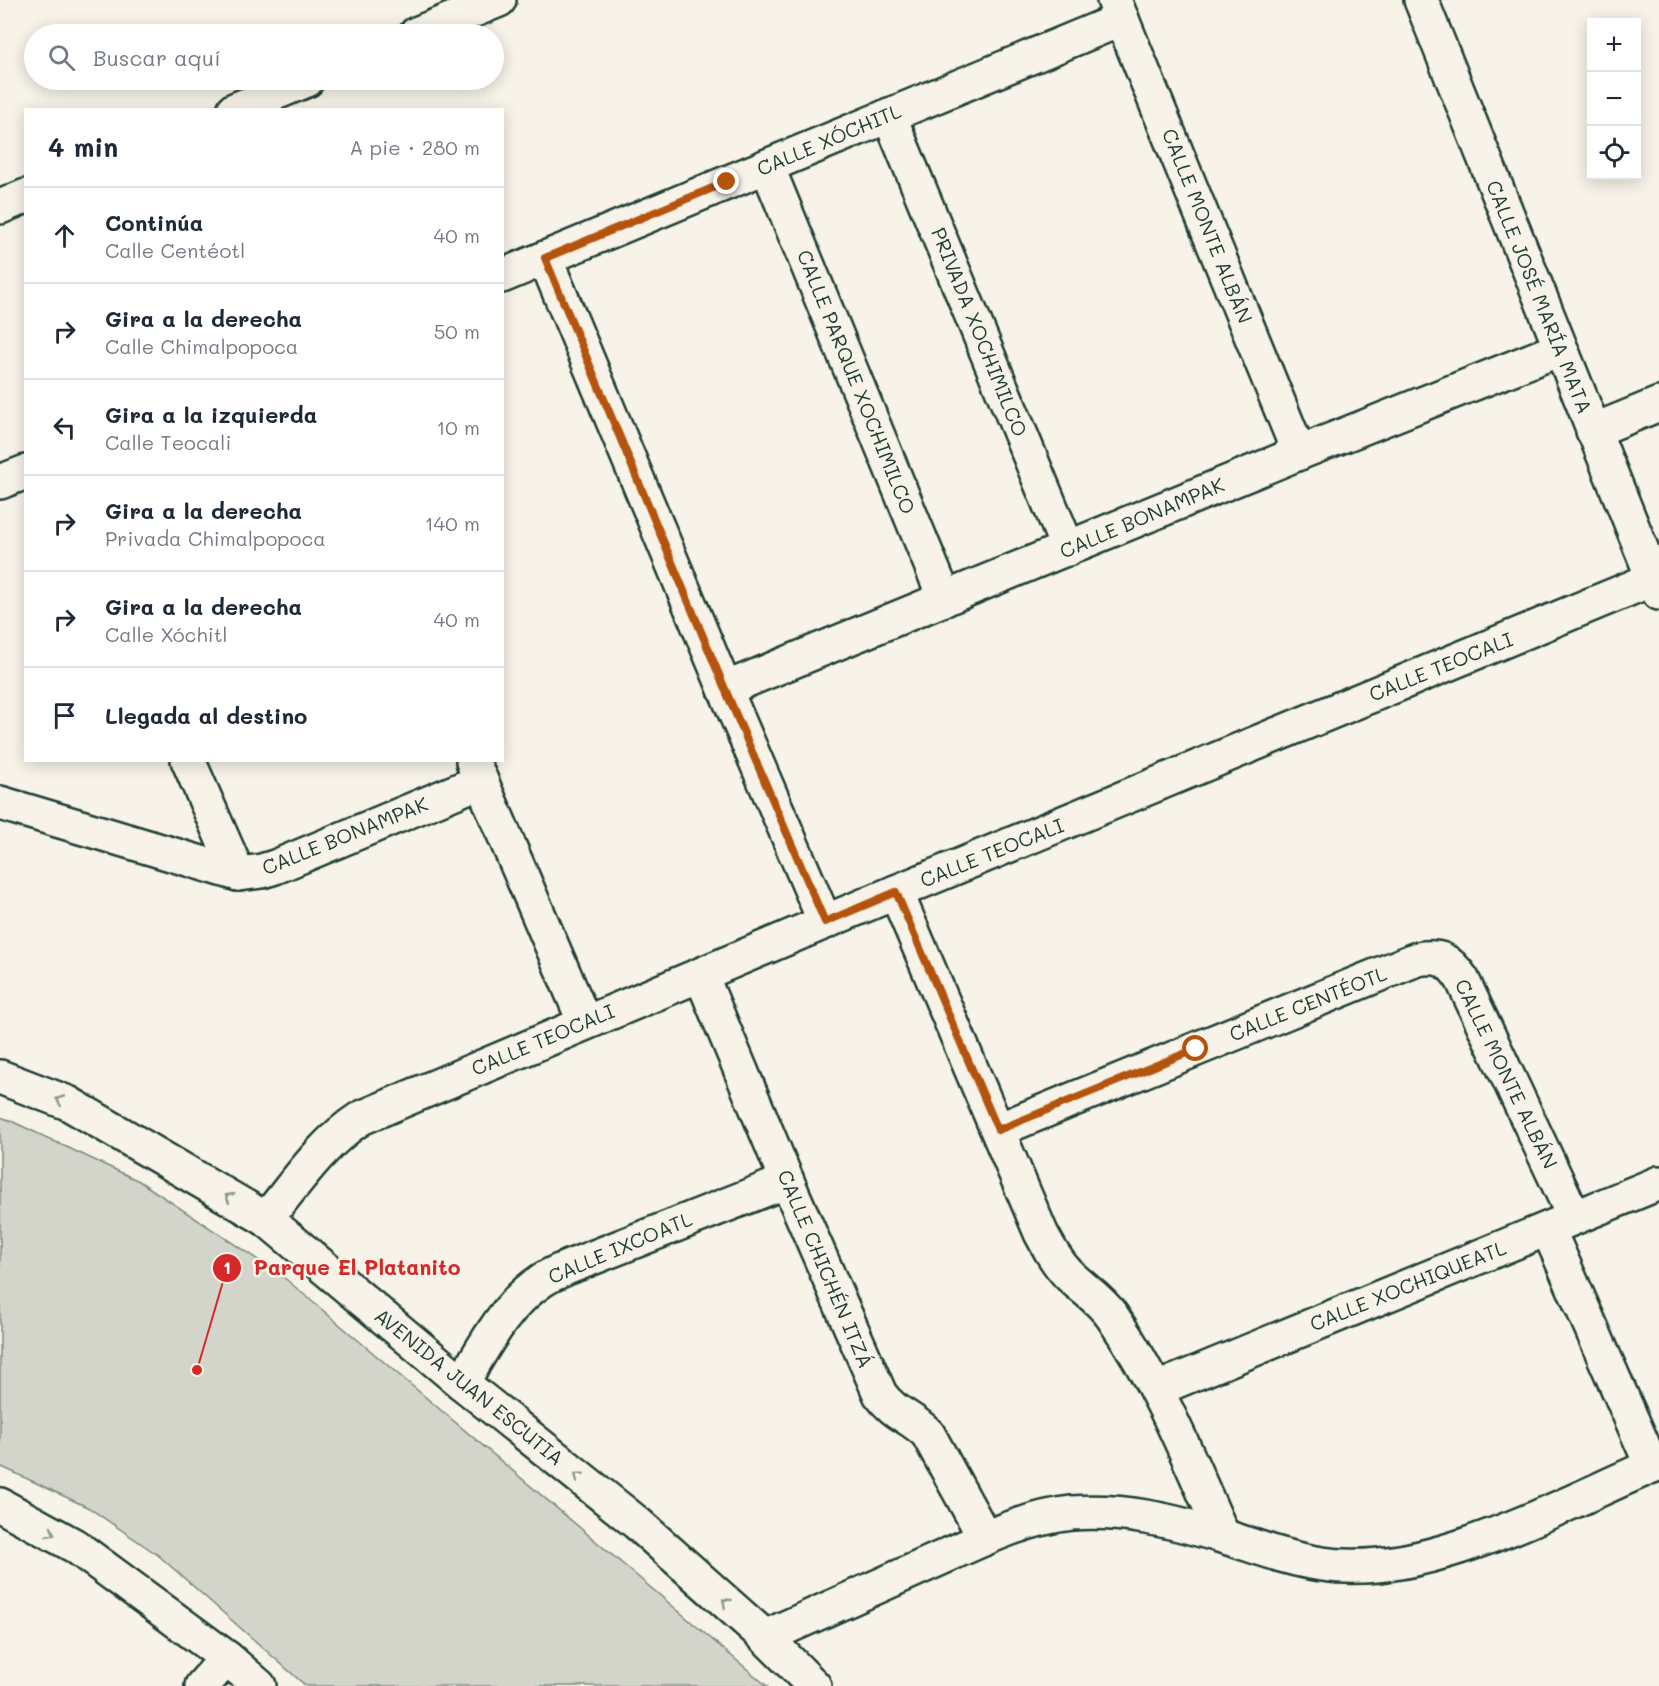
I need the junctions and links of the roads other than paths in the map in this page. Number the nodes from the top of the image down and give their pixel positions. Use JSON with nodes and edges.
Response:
{"nodes":[{"id":1,"x":499,"y":0,"type":"edge"},
{"id":2,"x":1421,"y":0,"type":"edge"},
{"id":3,"x":1118,"y":10,"type":"edge"},
{"id":4,"x":440,"y":24,"type":"edge"},
{"id":5,"x":283,"y":90,"type":"edge"},
{"id":6,"x":239,"y":108,"type":"edge"},
{"id":7,"x":889,"y":115,"type":"junction"},
{"id":8,"x":767,"y":166,"type":"junction"},
{"id":9,"x":24,"y":197,"type":"edge"},
{"id":10,"x":0,"y":207,"type":"edge"},
{"id":11,"x":545,"y":258,"type":"junction"},
{"id":12,"x":504,"y":275,"type":"edge"},
{"id":13,"x":1560,"y":349,"type":"junction"},
{"id":14,"x":1659,"y":404,"type":"edge"},
{"id":15,"x":1593,"y":431,"type":"junction"},
{"id":16,"x":1299,"y":453,"type":"junction"},
{"id":17,"x":24,"y":473,"type":"edge"},
{"id":18,"x":0,"y":482,"type":"edge"},
{"id":19,"x":1068,"y":549,"type":"junction"},
{"id":20,"x":1656,"y":586,"type":"edge"},
{"id":21,"x":945,"y":599,"type":"junction"},
{"id":22,"x":725,"y":689,"type":"junction"},
{"id":23,"x":189,"y":762,"type":"edge"},
{"id":24,"x":477,"y":771,"type":"edge"},
{"id":25,"x":0,"y":803,"type":"edge"},
{"id":26,"x":238,"y":874,"type":"junction"},
{"id":27,"x":896,"y":892,"type":"junction"},
{"id":28,"x":825,"y":922,"type":"junction"},
{"id":29,"x":1418,"y":959,"type":"joint"},
{"id":30,"x":701,"y":975,"type":"junction"},
{"id":31,"x":585,"y":1023,"type":"junction"},
{"id":32,"x":0,"y":1077,"type":"edge"},
{"id":33,"x":998,"y":1130,"type":"junction"},
{"id":34,"x":787,"y":1181,"type":"junction"},
{"id":35,"x":1659,"y":1183,"type":"edge"},
{"id":36,"x":266,"y":1219,"type":"junction"},
{"id":37,"x":1561,"y":1223,"type":"junction"},
{"id":38,"x":462,"y":1383,"type":"junction"},
{"id":39,"x":1157,"y":1389,"type":"junction"},
{"id":40,"x":1655,"y":1465,"type":"edge"},
{"id":41,"x":0,"y":1505,"type":"edge"},
{"id":42,"x":1223,"y":1536,"type":"junction"},
{"id":43,"x":986,"y":1538,"type":"junction"},
{"id":44,"x":765,"y":1636,"type":"junction"},
{"id":45,"x":227,"y":1658,"type":"junction"},
{"id":46,"x":202,"y":1686,"type":"edge"},
{"id":47,"x":259,"y":1686,"type":"edge"},
{"id":48,"x":814,"y":1686,"type":"edge"}],
"edges":[{"from":1,"to":4,"type":"street"},
{"from":2,"to":13,"type":"street","name":"CALLE JOSÉ MARÍA MATA"},
{"from":3,"to":7,"type":"street","name":"CALLE XÓCHITL"},
{"from":3,"to":16,"type":"street","name":"CALLE MONTE ALBÁN"},
{"from":5,"to":6,"type":"street"},
{"from":7,"to":8,"type":"street","name":"CALLE XÓCHITL"},
{"from":7,"to":19,"type":"street","name":"PRIVADA XOCHIMILCO"},
{"from":8,"to":11,"type":"street","name":"CALLE XÓCHITL"},
{"from":8,"to":21,"type":"street","name":"CALLE PARQUE XOCHIMILCO"},
{"from":9,"to":10,"type":"street"},
{"from":11,"to":12,"type":"street","name":"CALLE XÓCHITL"},
{"from":11,"to":22,"type":"street"},
{"from":13,"to":15,"type":"street","name":"CALLE JOSÉ MARÍA MATA"},
{"from":13,"to":16,"type":"street","name":"CALLE BONAMPAK"},
{"from":14,"to":15,"type":"street"},
{"from":15,"to":20,"type":"street","name":"CALLE JOSÉ MARÍA MATA"},
{"from":16,"to":19,"type":"street","name":"CALLE BONAMPAK"},
{"from":17,"to":18,"type":"street"},
{"from":19,"to":21,"type":"street","name":"CALLE BONAMPAK"},
{"from":20,"to":27,"type":"street","name":"CALLE TEOCALI"},
{"from":21,"to":22,"type":"street","name":"CALLE BONAMPAK"},
{"from":22,"to":28,"type":"street"},
{"from":23,"to":26,"type":"street"},
{"from":24,"to":26,"type":"street","name":"CALLE BONAMPAK"},
{"from":24,"to":31,"type":"street"},
{"from":25,"to":26,"type":"street","name":"CALLE BONAMPAK"},
{"from":27,"to":28,"type":"street","name":"CALLE TEOCALI"},
{"from":27,"to":33,"type":"street"},
{"from":28,"to":30,"type":"street","name":"CALLE TEOCALI"},
{"from":29,"to":33,"type":"street","name":"CALLE CENTÉOTL"},
{"from":29,"to":37,"type":"street","name":"CALLE MONTE ALBÁN"},
{"from":30,"to":31,"type":"street","name":"CALLE TEOCALI"},
{"from":30,"to":34,"type":"street","name":"CALLE CHICHÉN ITZÁ"},
{"from":31,"to":36,"type":"street","name":"CALLE TEOCALI"},
{"from":36,"to":32,"type":"street","name":"AVENIDA JUAN ESCUTIA","one_way":true},
{"from":33,"to":39,"type":"street"},
{"from":34,"to":38,"type":"street","name":"CALLE IXCOATL"},
{"from":34,"to":43,"type":"street","name":"CALLE CHICHÉN ITZÁ"},
{"from":35,"to":37,"type":"street","name":"CALLE XOCHIQUEATL"},
{"from":36,"to":38,"type":"street","name":"AVENIDA JUAN ESCUTIA"},
{"from":37,"to":39,"type":"street","name":"CALLE XOCHIQUEATL"},
{"from":37,"to":40,"type":"street","name":"CALLE MONTE ALBÁN"},
{"from":44,"to":38,"type":"street","name":"AVENIDA JUAN ESCUTIA","one_way":true},
{"from":39,"to":42,"type":"street"},
{"from":40,"to":42,"type":"street"},
{"from":41,"to":45,"type":"street","one_way":true},
{"from":42,"to":43,"type":"street"},
{"from":43,"to":44,"type":"street"},
{"from":44,"to":48,"type":"street","name":"AVENIDA JUAN ESCUTIA"},
{"from":45,"to":46,"type":"street"},
{"from":45,"to":47,"type":"street"}]}
